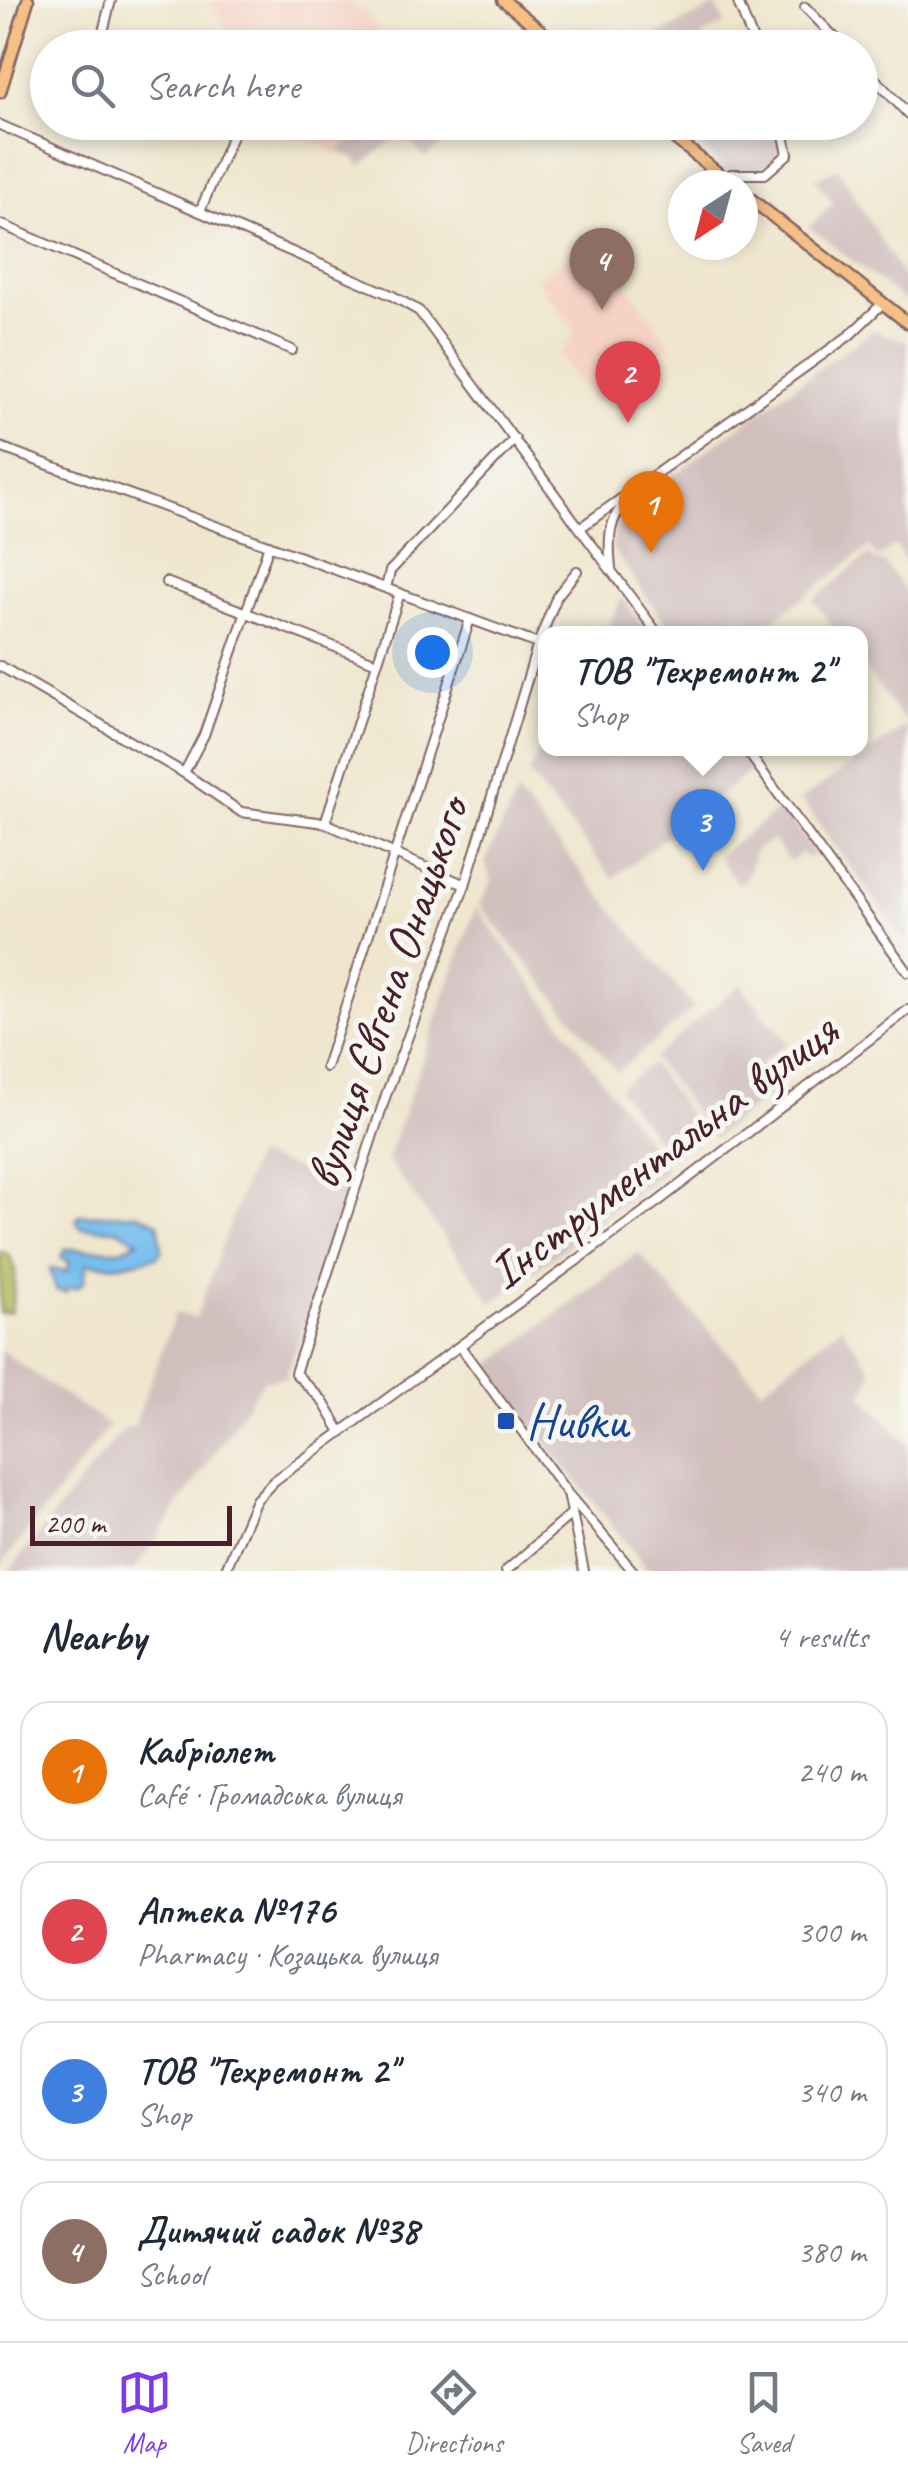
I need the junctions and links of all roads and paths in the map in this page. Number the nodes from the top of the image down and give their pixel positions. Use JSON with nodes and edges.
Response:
{"nodes":[{"id":1,"x":28,"y":0,"type":"edge"},
{"id":2,"x":110,"y":0,"type":"edge"},
{"id":3,"x":502,"y":0,"type":"edge"},
{"id":4,"x":737,"y":0,"type":"edge"},
{"id":5,"x":805,"y":7,"type":"dead end"},
{"id":6,"x":103,"y":30,"type":"edge"},
{"id":7,"x":540,"y":30,"type":"edge"},
{"id":8,"x":749,"y":30,"type":"edge"},
{"id":9,"x":827,"y":30,"type":"edge"},
{"id":10,"x":878,"y":82,"type":"edge"},
{"id":11,"x":0,"y":92,"type":"edge"},
{"id":12,"x":908,"y":114,"type":"edge"},
{"id":13,"x":0,"y":125,"type":"edge"},
{"id":14,"x":30,"y":138,"type":"edge"},
{"id":15,"x":35,"y":140,"type":"edge"},
{"id":16,"x":230,"y":140,"type":"edge"},
{"id":17,"x":676,"y":140,"type":"edge"},
{"id":18,"x":785,"y":140,"type":"edge"},
{"id":19,"x":714,"y":170,"type":"edge"},
{"id":20,"x":758,"y":174,"type":"edge"},
{"id":21,"x":758,"y":205,"type":"edge"},
{"id":22,"x":200,"y":210,"type":"junction"},
{"id":23,"x":0,"y":224,"type":"edge"},
{"id":24,"x":882,"y":304,"type":"junction"},
{"id":25,"x":908,"y":324,"type":"edge"},
{"id":26,"x":292,"y":350,"type":"dead end"},
{"id":27,"x":515,"y":439,"type":"junction"},
{"id":28,"x":0,"y":448,"type":"edge"},
{"id":29,"x":638,"y":486,"type":"junction"},
{"id":30,"x":580,"y":528,"type":"junction"},
{"id":31,"x":269,"y":545,"type":"junction"},
{"id":32,"x":577,"y":572,"type":"dead end"},
{"id":33,"x":611,"y":572,"type":"junction"},
{"id":34,"x":166,"y":582,"type":"dead end"},
{"id":35,"x":386,"y":588,"type":"junction"},
{"id":36,"x":400,"y":593,"type":"junction"},
{"id":37,"x":245,"y":612,"type":"junction"},
{"id":38,"x":470,"y":618,"type":"junction"},
{"id":39,"x":545,"y":626,"type":"edge"},
{"id":40,"x":652,"y":626,"type":"edge"},
{"id":41,"x":538,"y":644,"type":"joint"},
{"id":42,"x":377,"y":663,"type":"junction"},
{"id":43,"x":0,"y":666,"type":"edge"},
{"id":44,"x":750,"y":756,"type":"edge"},
{"id":45,"x":184,"y":773,"type":"junction"},
{"id":46,"x":325,"y":824,"type":"junction"},
{"id":47,"x":393,"y":852,"type":"junction"},
{"id":48,"x":466,"y":886,"type":"junction"},
{"id":49,"x":908,"y":972,"type":"edge"},
{"id":50,"x":908,"y":1010,"type":"edge"},
{"id":51,"x":326,"y":1067,"type":"dead end"},
{"id":52,"x":460,"y":1346,"type":"junction"},
{"id":53,"x":341,"y":1432,"type":"junction"},
{"id":54,"x":568,"y":1494,"type":"junction"},
{"id":55,"x":571,"y":1514,"type":"junction"},
{"id":56,"x":225,"y":1571,"type":"edge"},
{"id":57,"x":506,"y":1571,"type":"edge"},
{"id":58,"x":584,"y":1571,"type":"edge"},
{"id":59,"x":634,"y":1571,"type":"edge"}],
"edges":[{"from":1,"to":11,"type":"main road"},
{"from":2,"to":6,"type":"street"},
{"from":3,"to":7,"type":"main road"},
{"from":4,"to":8,"type":"street"},
{"from":5,"to":9,"type":"street"},
{"from":10,"to":12,"type":"street"},
{"from":13,"to":14,"type":"street"},
{"from":15,"to":22,"type":"street"},
{"from":16,"to":22,"type":"street"},
{"from":17,"to":19,"type":"main road"},
{"from":18,"to":20,"type":"street"},
{"from":21,"to":24,"type":"main road"},
{"from":22,"to":27,"type":"street"},
{"from":23,"to":26,"type":"street"},
{"from":24,"to":25,"type":"main road"},
{"from":24,"to":29,"type":"street"},
{"from":27,"to":30,"type":"street"},
{"from":27,"to":35,"type":"street"},
{"from":28,"to":31,"type":"street"},
{"from":29,"to":30,"type":"street"},
{"from":29,"to":33,"type":"street"},
{"from":30,"to":33,"type":"street"},
{"from":31,"to":35,"type":"street"},
{"from":31,"to":37,"type":"street"},
{"from":32,"to":39,"type":"street","name":"вулиця Євгена Онацького"},
{"from":33,"to":40,"type":"street"},
{"from":34,"to":37,"type":"street"},
{"from":35,"to":36,"type":"street"},
{"from":36,"to":38,"type":"street"},
{"from":36,"to":42,"type":"street"},
{"from":37,"to":42,"type":"street"},
{"from":37,"to":45,"type":"street"},
{"from":38,"to":41,"type":"street"},
{"from":38,"to":47,"type":"street"},
{"from":41,"to":48,"type":"street","name":"вулиця Євгена Онацького"},
{"from":42,"to":46,"type":"street"},
{"from":43,"to":45,"type":"street"},
{"from":44,"to":49,"type":"street"},
{"from":45,"to":46,"type":"street"},
{"from":46,"to":47,"type":"street"},
{"from":47,"to":48,"type":"street"},
{"from":47,"to":51,"type":"street"},
{"from":48,"to":53,"type":"street","name":"вулиця Євгена Онацького"},
{"from":50,"to":52,"type":"street","name":"Інструментальна вулиця"},
{"from":52,"to":53,"type":"street","name":"Інструментальна вулиця"},
{"from":52,"to":54,"type":"street","name":"Інструментальна вулиця"},
{"from":53,"to":56,"type":"street","name":"Інструментальна вулиця"},
{"from":54,"to":55,"type":"street"},
{"from":54,"to":59,"type":"street","name":"Інструментальна вулиця"},
{"from":55,"to":57,"type":"street"},
{"from":55,"to":58,"type":"street"}]}
